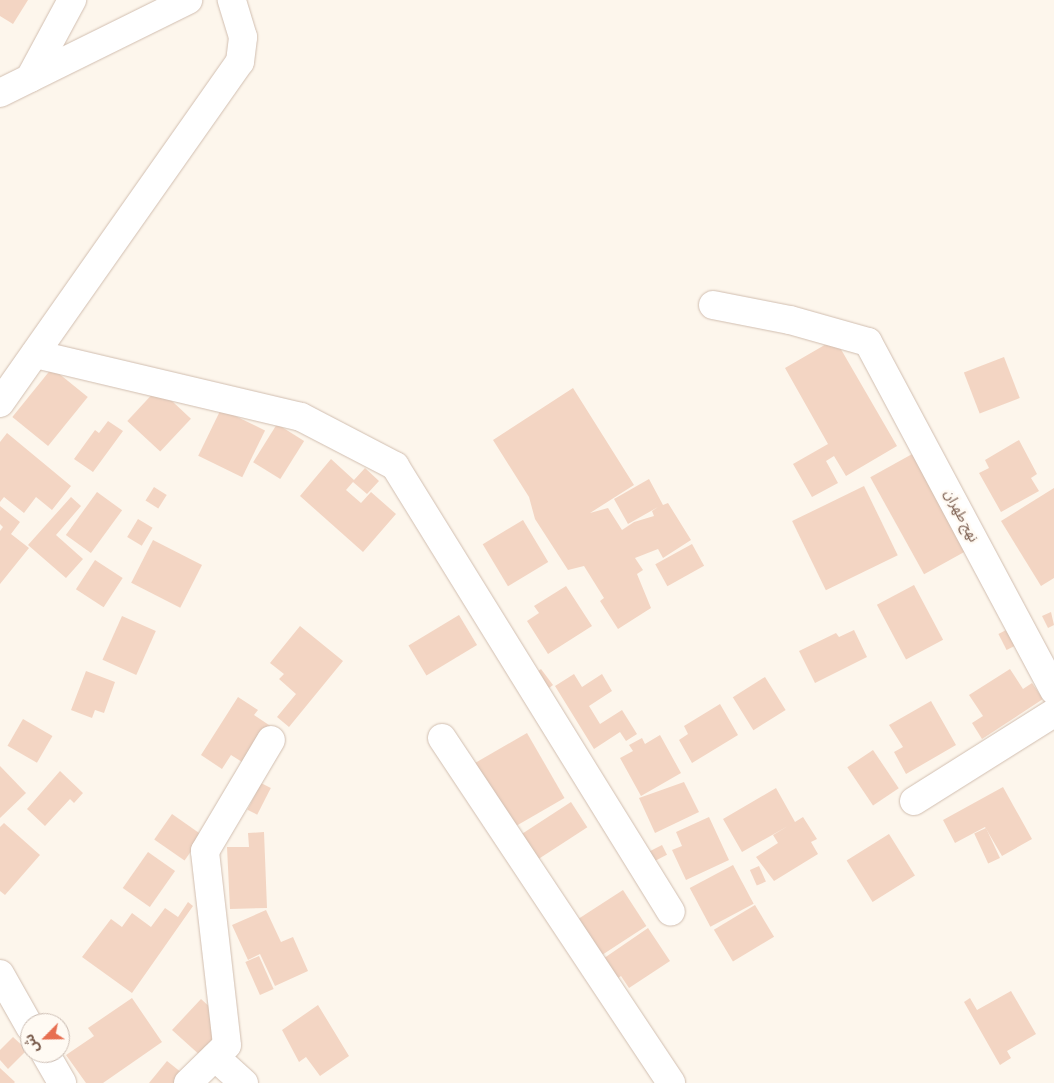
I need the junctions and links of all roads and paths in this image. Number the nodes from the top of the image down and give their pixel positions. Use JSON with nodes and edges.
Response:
{"nodes":[{"id":1,"x":72,"y":0,"type":"edge"},
{"id":2,"x":188,"y":0,"type":"edge"},
{"id":3,"x":232,"y":0,"type":"edge"},
{"id":4,"x":30,"y":78,"type":"junction"},
{"id":5,"x":0,"y":92,"type":"edge"},
{"id":6,"x":713,"y":305,"type":"dead end"},
{"id":7,"x":35,"y":354,"type":"junction"},
{"id":8,"x":0,"y":403,"type":"edge"},
{"id":9,"x":1054,"y":690,"type":"edge"},
{"id":10,"x":1054,"y":713,"type":"edge"},
{"id":11,"x":442,"y":738,"type":"dead end"},
{"id":12,"x":272,"y":740,"type":"dead end"},
{"id":13,"x":914,"y":801,"type":"dead end"},
{"id":14,"x":671,"y":912,"type":"dead end"},
{"id":15,"x":0,"y":974,"type":"edge"},
{"id":16,"x":22,"y":1013,"type":"edge"},
{"id":17,"x":215,"y":1057,"type":"junction"},
{"id":18,"x":51,"y":1063,"type":"edge"},
{"id":19,"x":62,"y":1083,"type":"edge"},
{"id":20,"x":188,"y":1083,"type":"edge"},
{"id":21,"x":244,"y":1083,"type":"edge"},
{"id":22,"x":671,"y":1083,"type":"edge"}],
"edges":[{"from":1,"to":4,"type":"street"},
{"from":2,"to":4,"type":"street"},
{"from":3,"to":7,"type":"street"},
{"from":4,"to":5,"type":"street"},
{"from":6,"to":9,"type":"street","name":"نهج طهران"},
{"from":7,"to":8,"type":"street"},
{"from":7,"to":14,"type":"street"},
{"from":10,"to":13,"type":"street"},
{"from":11,"to":22,"type":"street"},
{"from":12,"to":17,"type":"street"},
{"from":15,"to":16,"type":"street"},
{"from":17,"to":20,"type":"street"},
{"from":17,"to":21,"type":"street"},
{"from":18,"to":19,"type":"street"}]}
